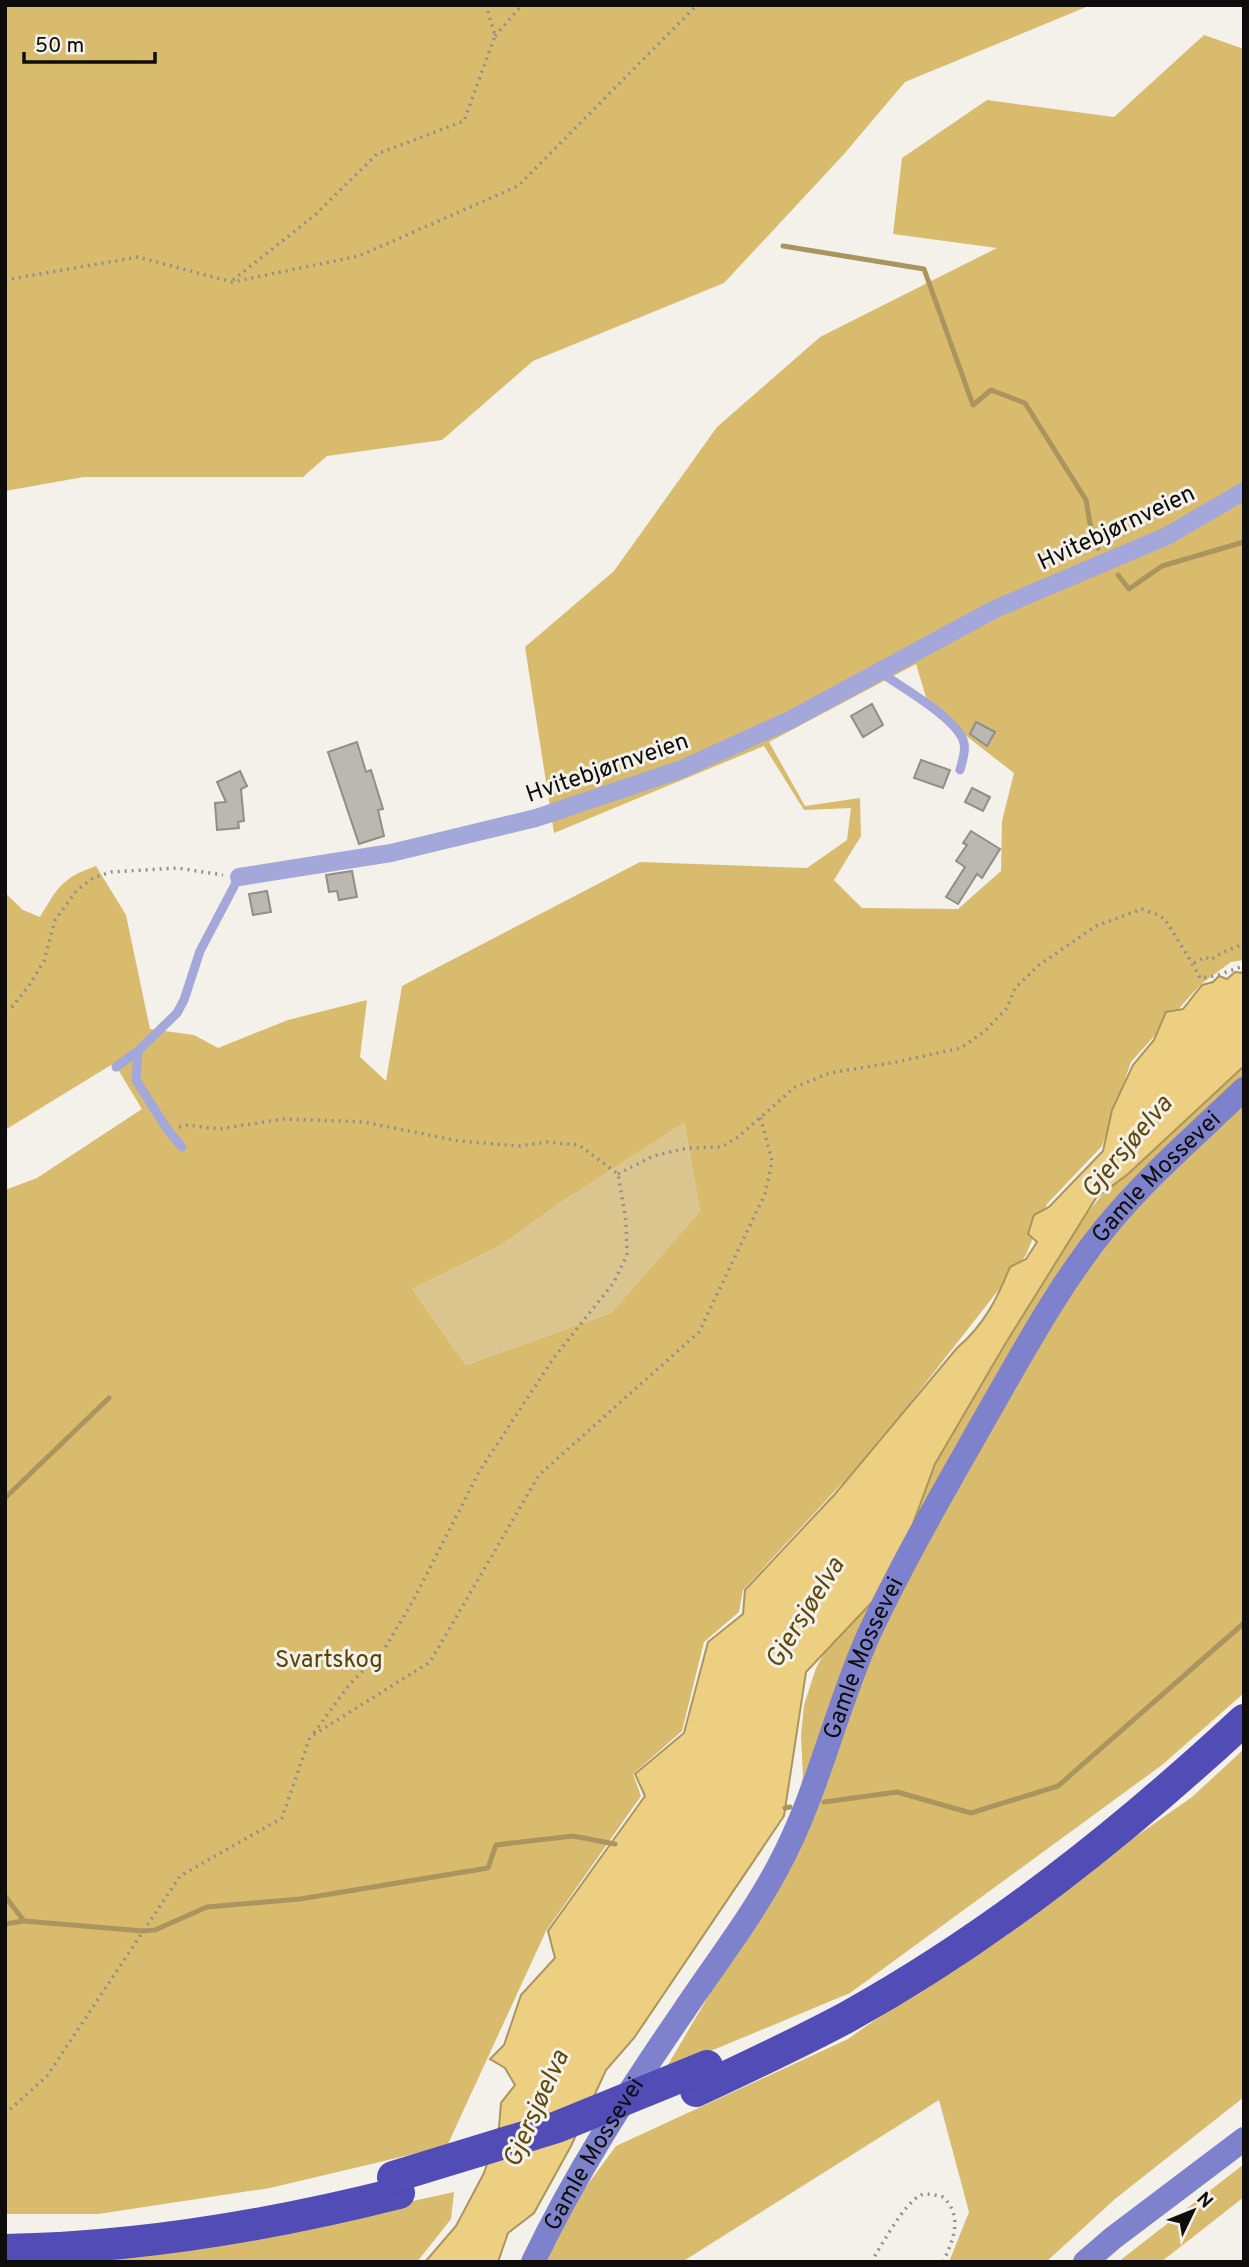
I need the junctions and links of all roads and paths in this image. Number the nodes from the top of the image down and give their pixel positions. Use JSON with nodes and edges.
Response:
{"nodes":[{"id":1,"x":486,"y":5,"type":"edge"},
{"id":2,"x":522,"y":5,"type":"edge"},
{"id":3,"x":697,"y":5,"type":"edge"},
{"id":4,"x":495,"y":36,"type":"junction"},
{"id":5,"x":5,"y":280,"type":"edge"},
{"id":6,"x":232,"y":282,"type":"junction"},
{"id":7,"x":1244,"y":491,"type":"edge"},
{"id":8,"x":882,"y":670,"type":"junction"},
{"id":9,"x":960,"y":770,"type":"dead end"},
{"id":10,"x":239,"y":877,"type":"junction"},
{"id":11,"x":1244,"y":943,"type":"edge"},
{"id":12,"x":1194,"y":963,"type":"junction"},
{"id":13,"x":1244,"y":966,"type":"edge"},
{"id":14,"x":5,"y":1010,"type":"edge"},
{"id":15,"x":138,"y":1051,"type":"junction"},
{"id":16,"x":117,"y":1068,"type":"dead end"},
{"id":17,"x":1244,"y":1089,"type":"edge"},
{"id":18,"x":760,"y":1116,"type":"junction"},
{"id":19,"x":167,"y":1129,"type":"junction"},
{"id":20,"x":182,"y":1147,"type":"dead end"},
{"id":21,"x":618,"y":1174,"type":"junction"},
{"id":22,"x":1244,"y":1700,"type":"edge"},
{"id":23,"x":1244,"y":1720,"type":"edge"},
{"id":24,"x":310,"y":1737,"type":"junction"},
{"id":25,"x":701,"y":2079,"type":"junction"},
{"id":26,"x":5,"y":2114,"type":"edge"},
{"id":27,"x":1244,"y":2139,"type":"edge"},
{"id":28,"x":396,"y":2185,"type":"junction"},
{"id":29,"x":5,"y":2234,"type":"edge"},
{"id":30,"x":5,"y":2250,"type":"edge"},
{"id":31,"x":533,"y":2262,"type":"edge"},
{"id":32,"x":871,"y":2262,"type":"edge"},
{"id":33,"x":943,"y":2262,"type":"edge"},
{"id":34,"x":1085,"y":2262,"type":"edge"}],
"edges":[{"from":1,"to":4,"type":"path"},
{"from":2,"to":4,"type":"path"},
{"from":3,"to":6,"type":"path"},
{"from":4,"to":6,"type":"path"},
{"from":5,"to":6,"type":"path"},
{"from":7,"to":8,"type":"street","name":"Hvitebjørnveien"},
{"from":8,"to":9,"type":"lane"},
{"from":8,"to":10,"type":"street","name":"Hvitebjørnveien"},
{"from":10,"to":14,"type":"path"},
{"from":10,"to":15,"type":"lane"},
{"from":11,"to":12,"type":"path"},
{"from":12,"to":13,"type":"path"},
{"from":12,"to":18,"type":"path"},
{"from":15,"to":16,"type":"lane"},
{"from":15,"to":19,"type":"lane"},
{"from":17,"to":31,"type":"main road","name":"Gamle Mossevei"},
{"from":18,"to":21,"type":"path"},
{"from":18,"to":24,"type":"path"},
{"from":19,"to":20,"type":"lane"},
{"from":19,"to":21,"type":"path"},
{"from":21,"to":24,"type":"path"},
{"from":22,"to":25,"type":"highway"},
{"from":23,"to":25,"type":"highway"},
{"from":24,"to":26,"type":"path"},
{"from":25,"to":28,"type":"highway","bridge":true},
{"from":27,"to":34,"type":"main road"},
{"from":28,"to":29,"type":"highway"},
{"from":28,"to":30,"type":"highway"},
{"from":32,"to":33,"type":"path"}]}
